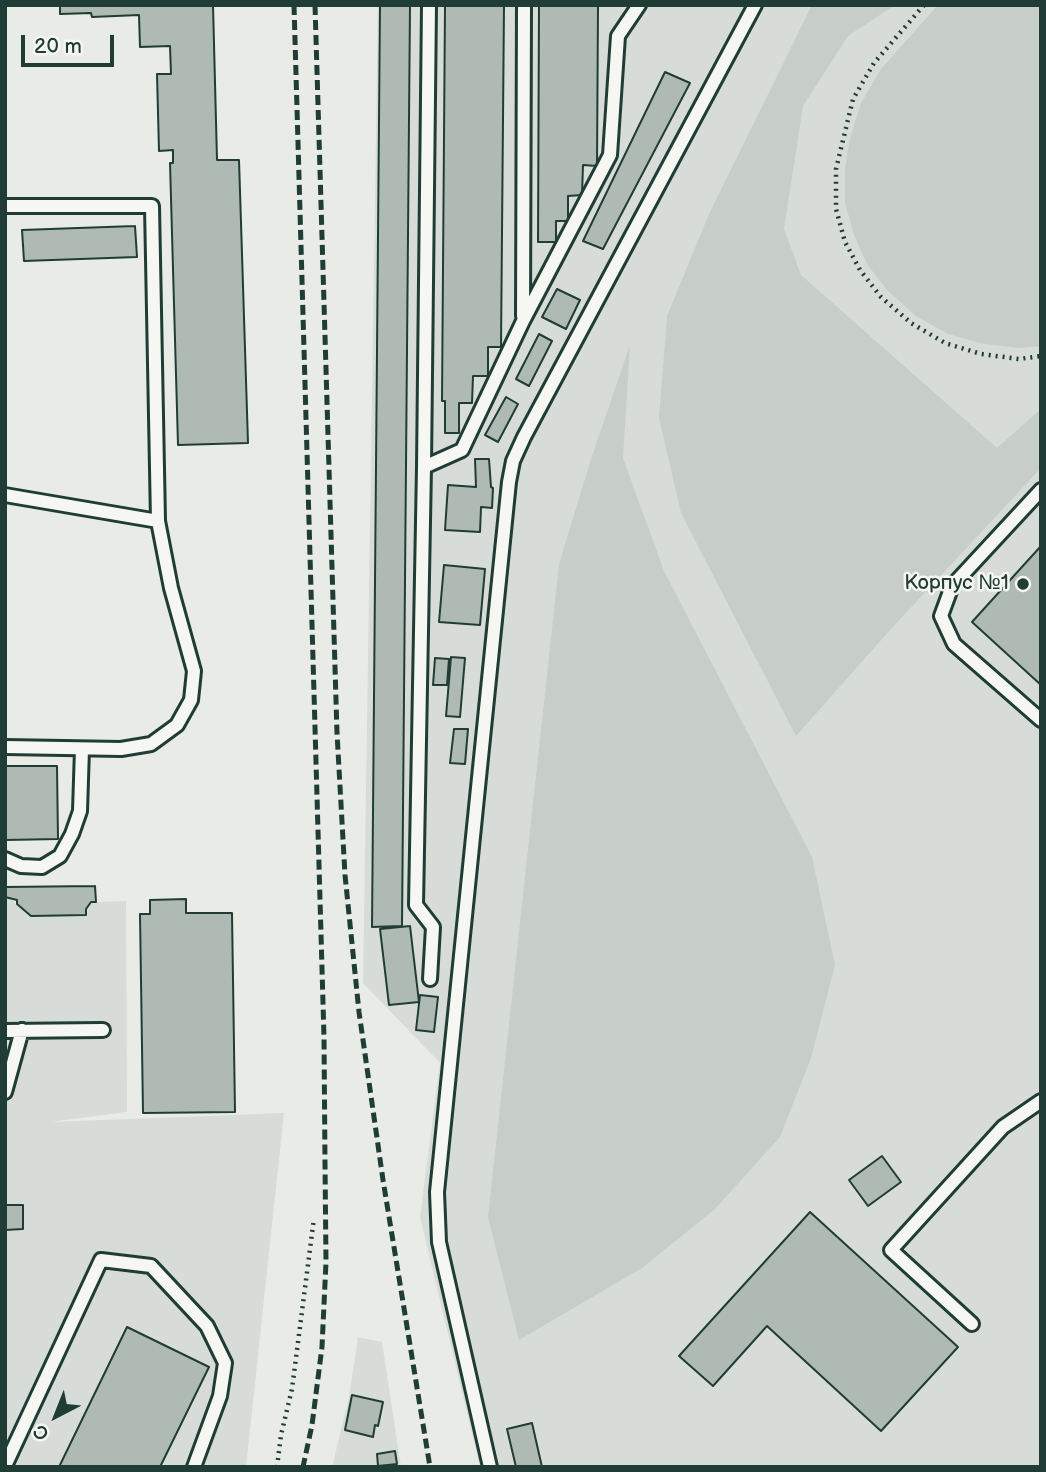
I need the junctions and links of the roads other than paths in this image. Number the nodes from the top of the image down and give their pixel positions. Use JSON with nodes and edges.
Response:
{"nodes":[{"id":1,"x":429,"y":5,"type":"edge"},
{"id":2,"x":524,"y":5,"type":"edge"},
{"id":3,"x":639,"y":5,"type":"edge"},
{"id":4,"x":755,"y":5,"type":"edge"},
{"id":5,"x":5,"y":206,"type":"edge"},
{"id":6,"x":523,"y":321,"type":"junction"},
{"id":7,"x":424,"y":467,"type":"junction"},
{"id":8,"x":1041,"y":490,"type":"edge"},
{"id":9,"x":5,"y":495,"type":"edge"},
{"id":10,"x":158,"y":521,"type":"junction"},
{"id":11,"x":1041,"y":720,"type":"edge"},
{"id":12,"x":5,"y":747,"type":"edge"},
{"id":13,"x":82,"y":749,"type":"junction"},
{"id":14,"x":5,"y":859,"type":"edge"},
{"id":15,"x":430,"y":979,"type":"dead end"},
{"id":16,"x":22,"y":1030,"type":"junction"},
{"id":17,"x":103,"y":1030,"type":"dead end"},
{"id":18,"x":5,"y":1031,"type":"edge"},
{"id":19,"x":5,"y":1092,"type":"edge"},
{"id":20,"x":1041,"y":1101,"type":"edge"},
{"id":21,"x":972,"y":1324,"type":"dead end"},
{"id":22,"x":5,"y":1466,"type":"edge"},
{"id":23,"x":194,"y":1467,"type":"edge"},
{"id":24,"x":491,"y":1467,"type":"edge"}],
"edges":[{"from":1,"to":7,"type":"lane"},
{"from":2,"to":6,"type":"lane"},
{"from":3,"to":6,"type":"lane"},
{"from":4,"to":24,"type":"lane"},
{"from":5,"to":10,"type":"lane"},
{"from":6,"to":7,"type":"lane"},
{"from":7,"to":15,"type":"lane"},
{"from":8,"to":11,"type":"lane"},
{"from":9,"to":10,"type":"lane"},
{"from":10,"to":13,"type":"lane"},
{"from":12,"to":13,"type":"lane"},
{"from":13,"to":14,"type":"lane"},
{"from":16,"to":17,"type":"lane"},
{"from":16,"to":18,"type":"lane"},
{"from":16,"to":19,"type":"lane"},
{"from":20,"to":21,"type":"lane"},
{"from":22,"to":23,"type":"lane"}]}
